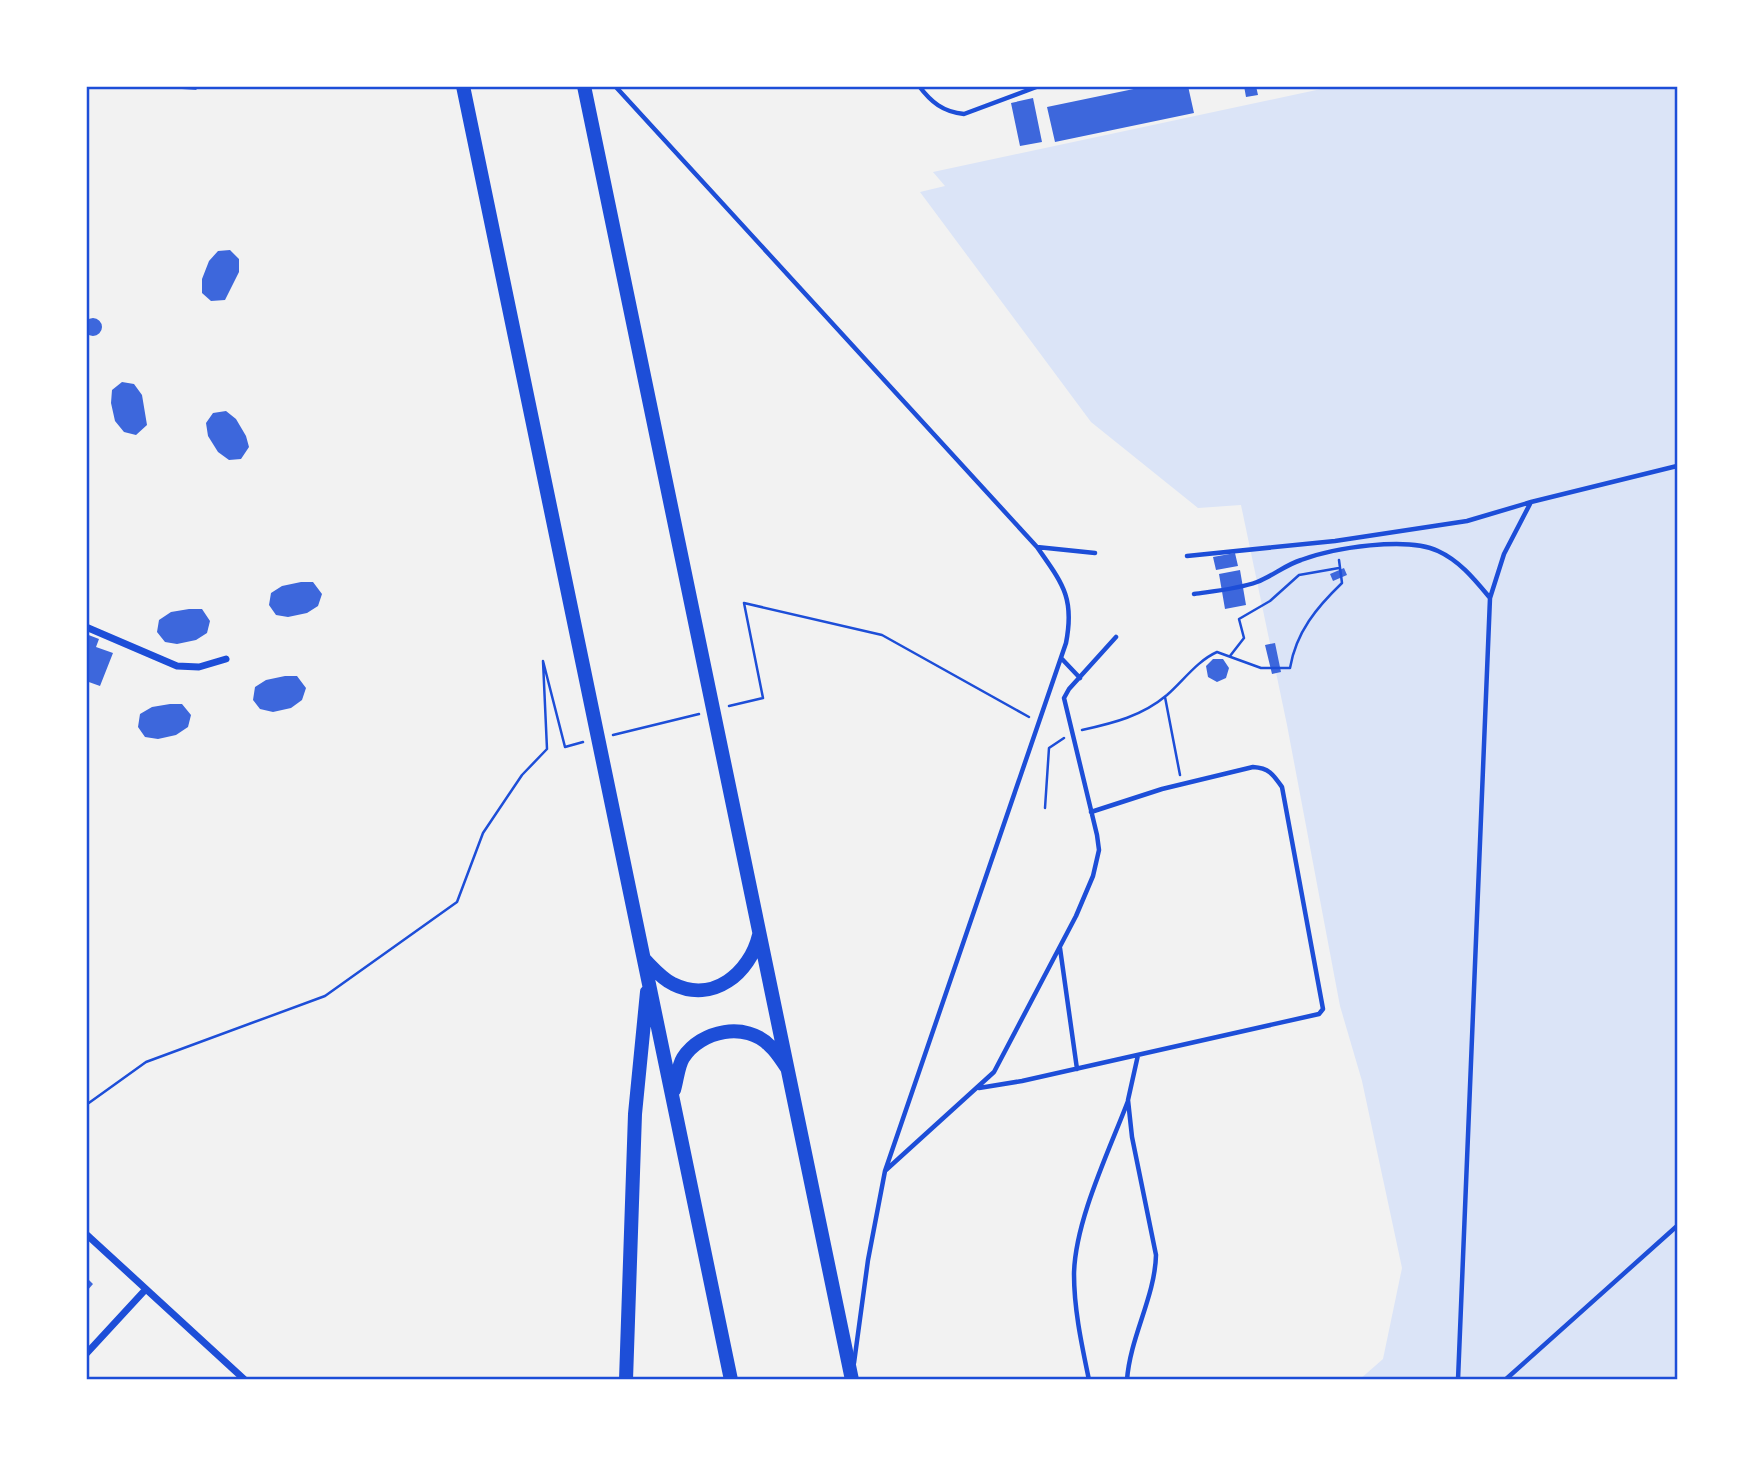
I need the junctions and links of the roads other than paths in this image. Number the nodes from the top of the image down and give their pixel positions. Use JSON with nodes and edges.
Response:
{"nodes":[{"id":1,"x":463,"y":86,"type":"edge"},
{"id":2,"x":584,"y":86,"type":"edge"},
{"id":3,"x":615,"y":86,"type":"edge"},
{"id":4,"x":919,"y":86,"type":"edge"},
{"id":5,"x":1039,"y":86,"type":"edge"},
{"id":6,"x":1677,"y":466,"type":"edge"},
{"id":7,"x":1531,"y":502,"type":"junction"},
{"id":8,"x":1037,"y":547,"type":"junction"},
{"id":9,"x":1094,"y":553,"type":"dead end"},
{"id":10,"x":1186,"y":556,"type":"dead end"},
{"id":11,"x":1194,"y":594,"type":"dead end"},
{"id":12,"x":1490,"y":598,"type":"junction"},
{"id":13,"x":86,"y":627,"type":"edge"},
{"id":14,"x":1116,"y":637,"type":"dead end"},
{"id":15,"x":226,"y":659,"type":"dead end"},
{"id":16,"x":1062,"y":659,"type":"junction"},
{"id":17,"x":1080,"y":678,"type":"junction"},
{"id":18,"x":1091,"y":812,"type":"junction"},
{"id":19,"x":760,"y":930,"type":"junction"},
{"id":20,"x":1059,"y":947,"type":"junction"},
{"id":21,"x":643,"y":958,"type":"junction"},
{"id":22,"x":648,"y":980,"type":"junction"},
{"id":23,"x":1138,"y":1055,"type":"junction"},
{"id":24,"x":1077,"y":1069,"type":"junction"},
{"id":25,"x":790,"y":1072,"type":"junction"},
{"id":26,"x":979,"y":1088,"type":"junction"},
{"id":27,"x":673,"y":1093,"type":"junction"},
{"id":28,"x":1128,"y":1100,"type":"junction"},
{"id":29,"x":885,"y":1171,"type":"junction"},
{"id":30,"x":1677,"y":1226,"type":"edge"},
{"id":31,"x":86,"y":1234,"type":"edge"},
{"id":32,"x":146,"y":1289,"type":"junction"},
{"id":33,"x":86,"y":1354,"type":"edge"},
{"id":34,"x":852,"y":1379,"type":"edge"},
{"id":35,"x":245,"y":1380,"type":"edge"},
{"id":36,"x":626,"y":1380,"type":"edge"},
{"id":37,"x":731,"y":1380,"type":"edge"},
{"id":38,"x":1090,"y":1380,"type":"edge"},
{"id":39,"x":1127,"y":1380,"type":"edge"},
{"id":40,"x":1458,"y":1380,"type":"edge"},
{"id":41,"x":1505,"y":1380,"type":"edge"}],
"edges":[{"from":1,"to":21,"type":"highway"},
{"from":2,"to":19,"type":"highway"},
{"from":3,"to":8,"type":"lane"},
{"from":4,"to":5,"type":"lane"},
{"from":6,"to":7,"type":"lane"},
{"from":7,"to":10,"type":"lane"},
{"from":7,"to":12,"type":"lane"},
{"from":8,"to":9,"type":"lane"},
{"from":8,"to":16,"type":"lane"},
{"from":11,"to":12,"type":"lane"},
{"from":12,"to":40,"type":"lane"},
{"from":13,"to":15,"type":"street"},
{"from":14,"to":17,"type":"lane"},
{"from":16,"to":17,"type":"lane"},
{"from":16,"to":29,"type":"lane"},
{"from":17,"to":18,"type":"lane"},
{"from":18,"to":20,"type":"lane"},
{"from":18,"to":23,"type":"lane"},
{"from":19,"to":21,"type":"highway"},
{"from":19,"to":25,"type":"highway"},
{"from":20,"to":24,"type":"lane"},
{"from":20,"to":26,"type":"lane"},
{"from":21,"to":22,"type":"highway"},
{"from":22,"to":27,"type":"highway"},
{"from":22,"to":36,"type":"highway"},
{"from":23,"to":24,"type":"lane"},
{"from":23,"to":28,"type":"lane"},
{"from":24,"to":26,"type":"lane"},
{"from":25,"to":27,"type":"highway"},
{"from":25,"to":34,"type":"highway"},
{"from":26,"to":29,"type":"lane"},
{"from":27,"to":37,"type":"highway"},
{"from":28,"to":38,"type":"lane"},
{"from":28,"to":39,"type":"lane"},
{"from":29,"to":34,"type":"lane"},
{"from":30,"to":41,"type":"lane"},
{"from":31,"to":32,"type":"street"},
{"from":32,"to":33,"type":"street"},
{"from":32,"to":35,"type":"street"}]}
